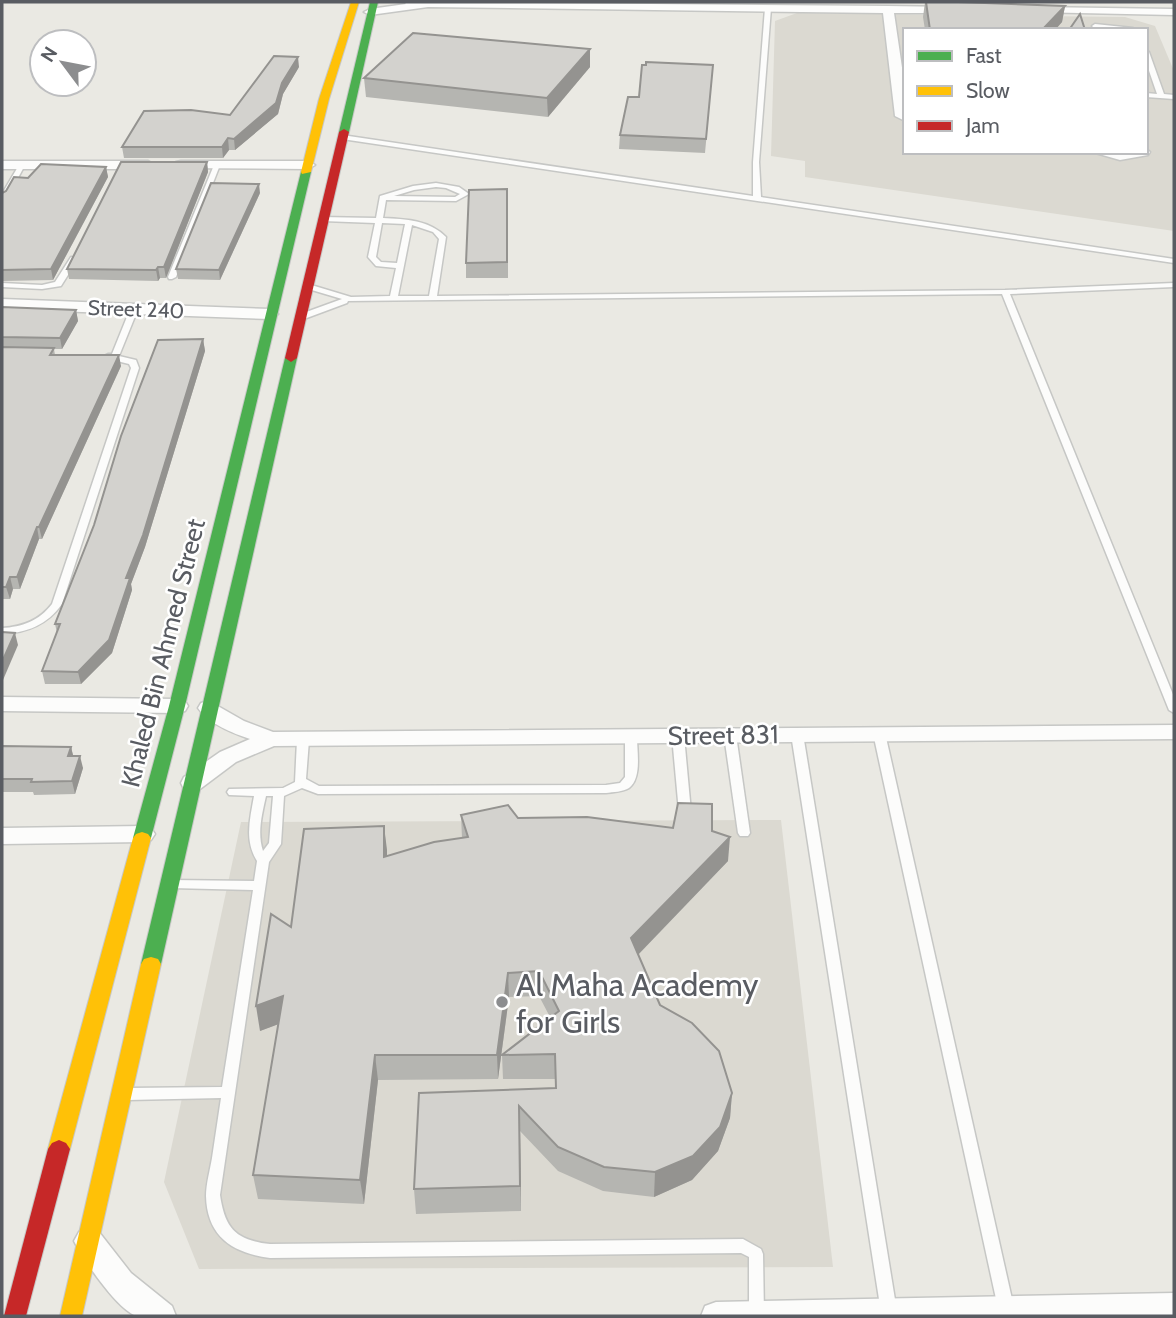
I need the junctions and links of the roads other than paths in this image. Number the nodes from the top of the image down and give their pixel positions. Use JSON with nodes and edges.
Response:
{"nodes":[{"id":1,"x":355,"y":2,"type":"edge"},
{"id":2,"x":410,"y":2,"type":"edge"},
{"id":3,"x":439,"y":4,"type":"junction"},
{"id":4,"x":372,"y":7,"type":"edge"},
{"id":5,"x":768,"y":8,"type":"junction"},
{"id":6,"x":888,"y":9,"type":"junction"},
{"id":7,"x":969,"y":10,"type":"edge"},
{"id":8,"x":1023,"y":10,"type":"edge"},
{"id":9,"x":1090,"y":10,"type":"junction"},
{"id":10,"x":1174,"y":12,"type":"edge"},
{"id":11,"x":1095,"y":28,"type":"edge"},
{"id":12,"x":1148,"y":58,"type":"edge"},
{"id":13,"x":1148,"y":95,"type":"edge"},
{"id":14,"x":1161,"y":96,"type":"junction"},
{"id":15,"x":1174,"y":97,"type":"edge"},
{"id":16,"x":903,"y":116,"type":"edge"},
{"id":17,"x":342,"y":137,"type":"junction"},
{"id":18,"x":1109,"y":154,"type":"edge"},
{"id":19,"x":1131,"y":154,"type":"edge"},
{"id":20,"x":2,"y":164,"type":"edge"},
{"id":21,"x":22,"y":164,"type":"junction"},
{"id":22,"x":217,"y":165,"type":"junction"},
{"id":23,"x":308,"y":165,"type":"junction"},
{"id":24,"x":383,"y":198,"type":"junction"},
{"id":25,"x":757,"y":199,"type":"junction"},
{"id":26,"x":2,"y":200,"type":"edge"},
{"id":27,"x":323,"y":219,"type":"junction"},
{"id":28,"x":378,"y":222,"type":"junction"},
{"id":29,"x":409,"y":222,"type":"junction"},
{"id":30,"x":78,"y":250,"type":"edge"},
{"id":31,"x":1174,"y":261,"type":"edge"},
{"id":32,"x":399,"y":266,"type":"junction"},
{"id":33,"x":172,"y":277,"type":"dead end"},
{"id":34,"x":2,"y":285,"type":"edge"},
{"id":35,"x":1174,"y":285,"type":"edge"},
{"id":36,"x":308,"y":286,"type":"junction"},
{"id":37,"x":1005,"y":292,"type":"junction"},
{"id":38,"x":433,"y":298,"type":"junction"},
{"id":39,"x":351,"y":299,"type":"junction"},
{"id":40,"x":393,"y":299,"type":"junction"},
{"id":41,"x":2,"y":304,"type":"edge"},
{"id":42,"x":134,"y":309,"type":"junction"},
{"id":43,"x":270,"y":314,"type":"junction"},
{"id":44,"x":300,"y":317,"type":"junction"},
{"id":45,"x":101,"y":355,"type":"edge"},
{"id":46,"x":115,"y":356,"type":"junction"},
{"id":47,"x":2,"y":631,"type":"edge"},
{"id":48,"x":2,"y":704,"type":"edge"},
{"id":49,"x":177,"y":706,"type":"junction"},
{"id":50,"x":209,"y":708,"type":"junction"},
{"id":51,"x":1174,"y":710,"type":"edge"},
{"id":52,"x":1174,"y":732,"type":"edge"},
{"id":53,"x":879,"y":733,"type":"junction"},
{"id":54,"x":797,"y":734,"type":"junction"},
{"id":55,"x":730,"y":735,"type":"junction"},
{"id":56,"x":678,"y":736,"type":"junction"},
{"id":57,"x":631,"y":737,"type":"junction"},
{"id":58,"x":271,"y":739,"type":"junction"},
{"id":59,"x":303,"y":740,"type":"junction"},
{"id":60,"x":192,"y":783,"type":"junction"},
{"id":61,"x":302,"y":783,"type":"junction"},
{"id":62,"x":233,"y":792,"type":"dead end"},
{"id":63,"x":261,"y":792,"type":"junction"},
{"id":64,"x":279,"y":792,"type":"junction"},
{"id":65,"x":685,"y":812,"type":"edge"},
{"id":66,"x":744,"y":833,"type":"dead end"},
{"id":67,"x":143,"y":834,"type":"junction"},
{"id":68,"x":2,"y":836,"type":"edge"},
{"id":69,"x":263,"y":861,"type":"junction"},
{"id":70,"x":169,"y":884,"type":"junction"},
{"id":71,"x":260,"y":886,"type":"junction"},
{"id":72,"x":228,"y":1092,"type":"junction"},
{"id":73,"x":122,"y":1094,"type":"junction"},
{"id":74,"x":88,"y":1240,"type":"junction"},
{"id":75,"x":1174,"y":1307,"type":"edge"},
{"id":76,"x":1006,"y":1311,"type":"junction"},
{"id":77,"x":889,"y":1314,"type":"junction"},
{"id":78,"x":969,"y":1314,"type":"edge"},
{"id":79,"x":15,"y":1316,"type":"edge"},
{"id":80,"x":71,"y":1316,"type":"edge"},
{"id":81,"x":161,"y":1316,"type":"edge"},
{"id":82,"x":716,"y":1316,"type":"edge"},
{"id":83,"x":757,"y":1316,"type":"edge"}],
"edges":[{"from":1,"to":23,"type":"main road","name":"Khaled Bin Ahmed Street"},
{"from":2,"to":3,"type":"street"},
{"from":3,"to":4,"type":"street"},
{"from":3,"to":5,"type":"street"},
{"from":4,"to":17,"type":"main road"},
{"from":5,"to":6,"type":"street"},
{"from":5,"to":25,"type":"lane"},
{"from":6,"to":7,"type":"street"},
{"from":6,"to":16,"type":"street"},
{"from":8,"to":9,"type":"street"},
{"from":9,"to":10,"type":"street"},
{"from":9,"to":11,"type":"street"},
{"from":12,"to":14,"type":"lane"},
{"from":13,"to":14,"type":"lane"},
{"from":14,"to":15,"type":"lane"},
{"from":17,"to":25,"type":"lane"},
{"from":17,"to":27,"type":"main road"},
{"from":18,"to":19,"type":"street"},
{"from":20,"to":21,"type":"street"},
{"from":21,"to":22,"type":"street"},
{"from":21,"to":26,"type":"lane"},
{"from":22,"to":23,"type":"street"},
{"from":22,"to":33,"type":"lane"},
{"from":23,"to":43,"type":"main road","name":"Khaled Bin Ahmed Street"},
{"from":24,"to":24,"type":"lane"},
{"from":24,"to":28,"type":"lane"},
{"from":25,"to":31,"type":"lane"},
{"from":27,"to":28,"type":"lane"},
{"from":27,"to":36,"type":"main road"},
{"from":28,"to":29,"type":"lane"},
{"from":28,"to":32,"type":"lane"},
{"from":29,"to":32,"type":"lane"},
{"from":29,"to":38,"type":"lane"},
{"from":30,"to":34,"type":"lane"},
{"from":32,"to":40,"type":"lane"},
{"from":35,"to":37,"type":"lane"},
{"from":36,"to":39,"type":"lane"},
{"from":36,"to":44,"type":"main road"},
{"from":37,"to":38,"type":"lane"},
{"from":37,"to":51,"type":"lane"},
{"from":38,"to":40,"type":"lane"},
{"from":39,"to":40,"type":"lane"},
{"from":39,"to":44,"type":"lane"},
{"from":41,"to":42,"type":"street","name":"Street 240"},
{"from":42,"to":43,"type":"street","name":"Street 240"},
{"from":42,"to":46,"type":"lane"},
{"from":43,"to":49,"type":"main road","name":"Khaled Bin Ahmed Street"},
{"from":44,"to":50,"type":"main road"},
{"from":45,"to":46,"type":"lane"},
{"from":46,"to":47,"type":"lane"},
{"from":48,"to":49,"type":"street"},
{"from":49,"to":67,"type":"main road","name":"Khaled Bin Ahmed Street"},
{"from":50,"to":58,"type":"street","name":"Street 831"},
{"from":50,"to":60,"type":"main road"},
{"from":52,"to":53,"type":"street","name":"Street 831"},
{"from":53,"to":54,"type":"street","name":"Street 831"},
{"from":53,"to":76,"type":"lane"},
{"from":54,"to":55,"type":"street","name":"Street 831"},
{"from":54,"to":77,"type":"lane"},
{"from":55,"to":56,"type":"street","name":"Street 831"},
{"from":55,"to":66,"type":"lane"},
{"from":56,"to":57,"type":"street","name":"Street 831"},
{"from":56,"to":65,"type":"lane"},
{"from":57,"to":59,"type":"street","name":"Street 831"},
{"from":57,"to":61,"type":"lane"},
{"from":58,"to":59,"type":"street","name":"Street 831"},
{"from":58,"to":60,"type":"street","name":"Street 831"},
{"from":59,"to":61,"type":"lane"},
{"from":60,"to":70,"type":"main road"},
{"from":61,"to":64,"type":"lane"},
{"from":62,"to":63,"type":"lane"},
{"from":63,"to":64,"type":"lane"},
{"from":63,"to":69,"type":"lane"},
{"from":64,"to":69,"type":"lane"},
{"from":67,"to":68,"type":"street"},
{"from":67,"to":79,"type":"main road","name":"Khaled Bin Ahmed Street"},
{"from":69,"to":71,"type":"lane"},
{"from":70,"to":71,"type":"lane"},
{"from":70,"to":73,"type":"main road"},
{"from":71,"to":72,"type":"lane"},
{"from":72,"to":73,"type":"lane"},
{"from":72,"to":83,"type":"lane"},
{"from":73,"to":74,"type":"main road"},
{"from":74,"to":80,"type":"main road"},
{"from":74,"to":81,"type":"street"},
{"from":75,"to":76,"type":"street"},
{"from":76,"to":78,"type":"street"},
{"from":77,"to":78,"type":"street"},
{"from":77,"to":83,"type":"street"},
{"from":82,"to":83,"type":"street"}]}
